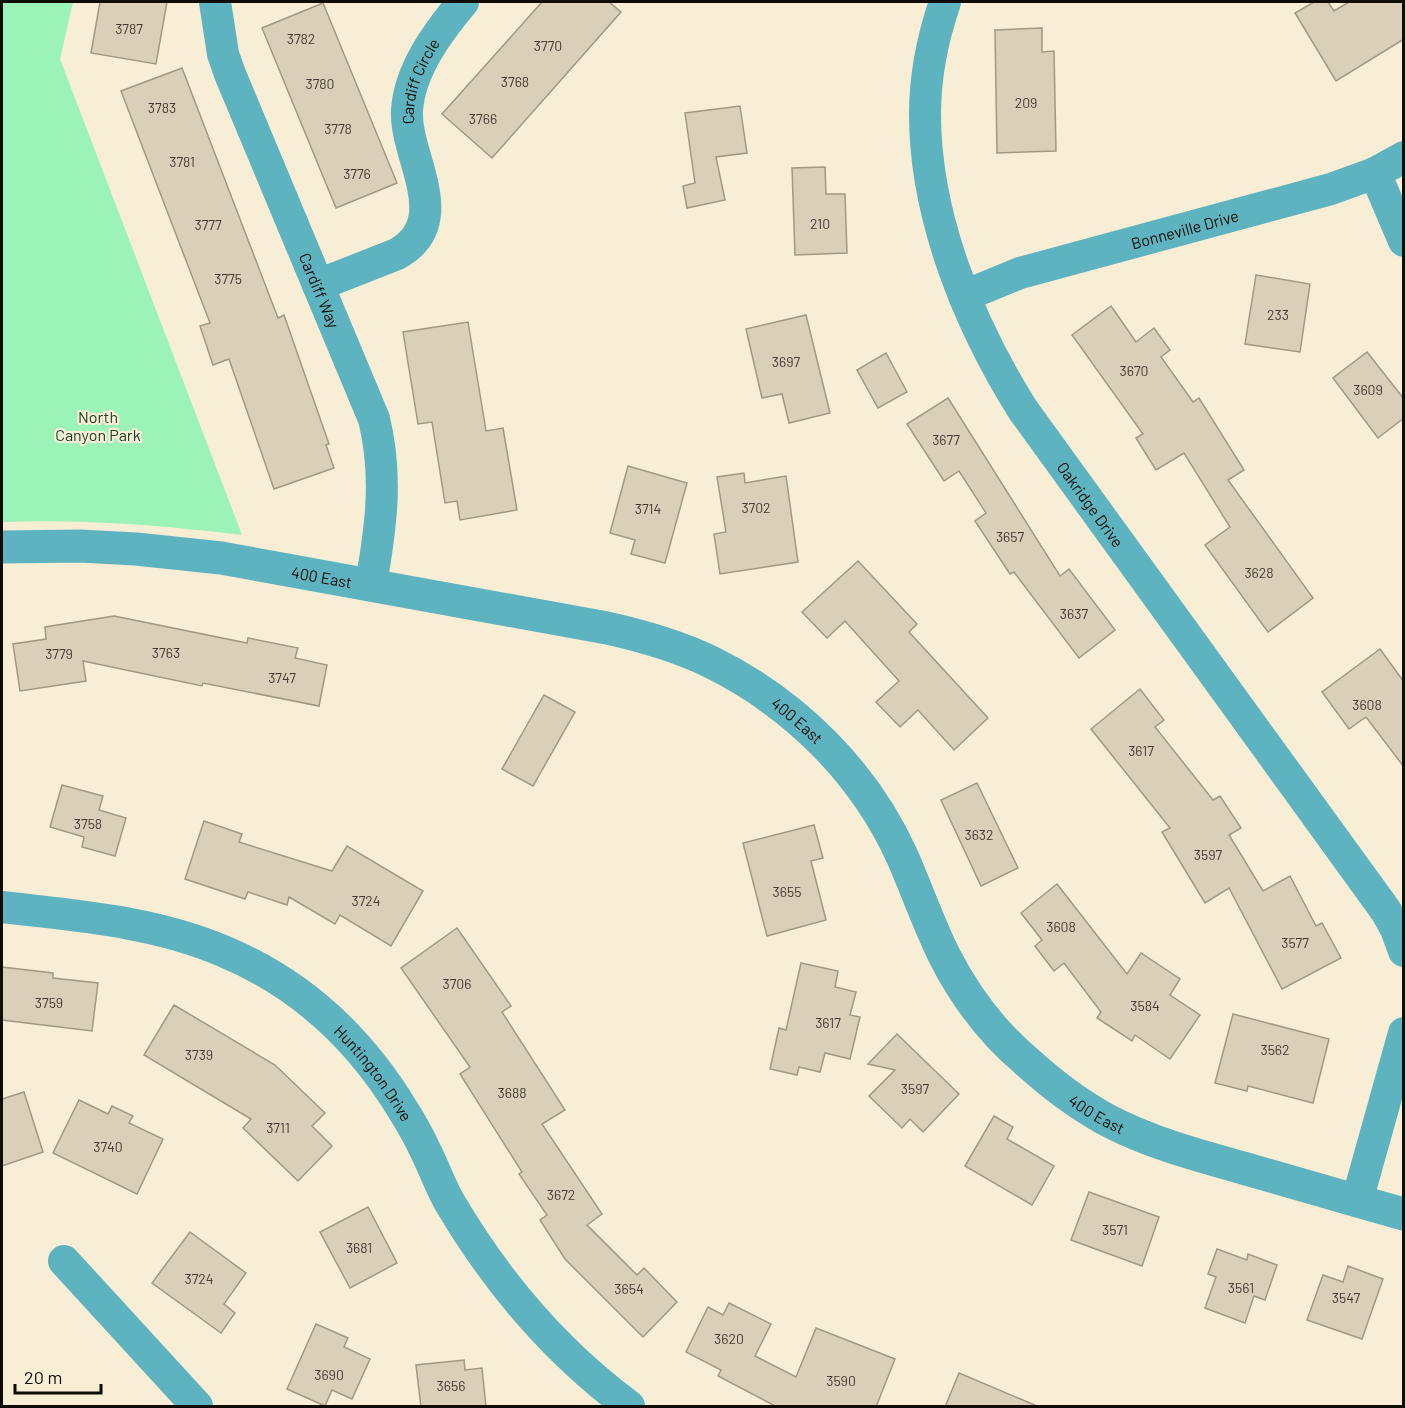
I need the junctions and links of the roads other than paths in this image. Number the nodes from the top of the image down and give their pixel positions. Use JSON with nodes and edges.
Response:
{"nodes":[{"id":1,"x":215,"y":2,"type":"edge"},
{"id":2,"x":463,"y":2,"type":"edge"},
{"id":3,"x":945,"y":2,"type":"edge"},
{"id":4,"x":1404,"y":158,"type":"edge"},
{"id":5,"x":1375,"y":173,"type":"junction"},
{"id":6,"x":1404,"y":241,"type":"edge"},
{"id":7,"x":318,"y":285,"type":"junction"},
{"id":8,"x":964,"y":296,"type":"junction"},
{"id":9,"x":2,"y":547,"type":"edge"},
{"id":10,"x":371,"y":584,"type":"junction"},
{"id":11,"x":2,"y":907,"type":"edge"},
{"id":12,"x":1404,"y":951,"type":"edge"},
{"id":13,"x":1404,"y":1034,"type":"edge"},
{"id":14,"x":1357,"y":1201,"type":"junction"},
{"id":15,"x":1404,"y":1214,"type":"edge"},
{"id":16,"x":64,"y":1261,"type":"dead end"},
{"id":17,"x":611,"y":1401,"type":"edge"},
{"id":18,"x":196,"y":1407,"type":"edge"}],
"edges":[{"from":1,"to":7,"type":"street","name":"Cardiff Way"},
{"from":2,"to":7,"type":"street","name":"Cardiff Circle"},
{"from":3,"to":8,"type":"street","name":"Oakridge Drive"},
{"from":4,"to":5,"type":"street","name":"Bonneville Drive"},
{"from":5,"to":6,"type":"street"},
{"from":5,"to":8,"type":"street","name":"Bonneville Drive"},
{"from":7,"to":10,"type":"street","name":"Cardiff Way"},
{"from":8,"to":12,"type":"street","name":"Oakridge Drive"},
{"from":9,"to":10,"type":"street","name":"400 East"},
{"from":10,"to":14,"type":"street","name":"400 East"},
{"from":11,"to":17,"type":"street","name":"Huntington Drive"},
{"from":13,"to":14,"type":"street"},
{"from":14,"to":15,"type":"street","name":"400 East"},
{"from":16,"to":18,"type":"street"}]}
